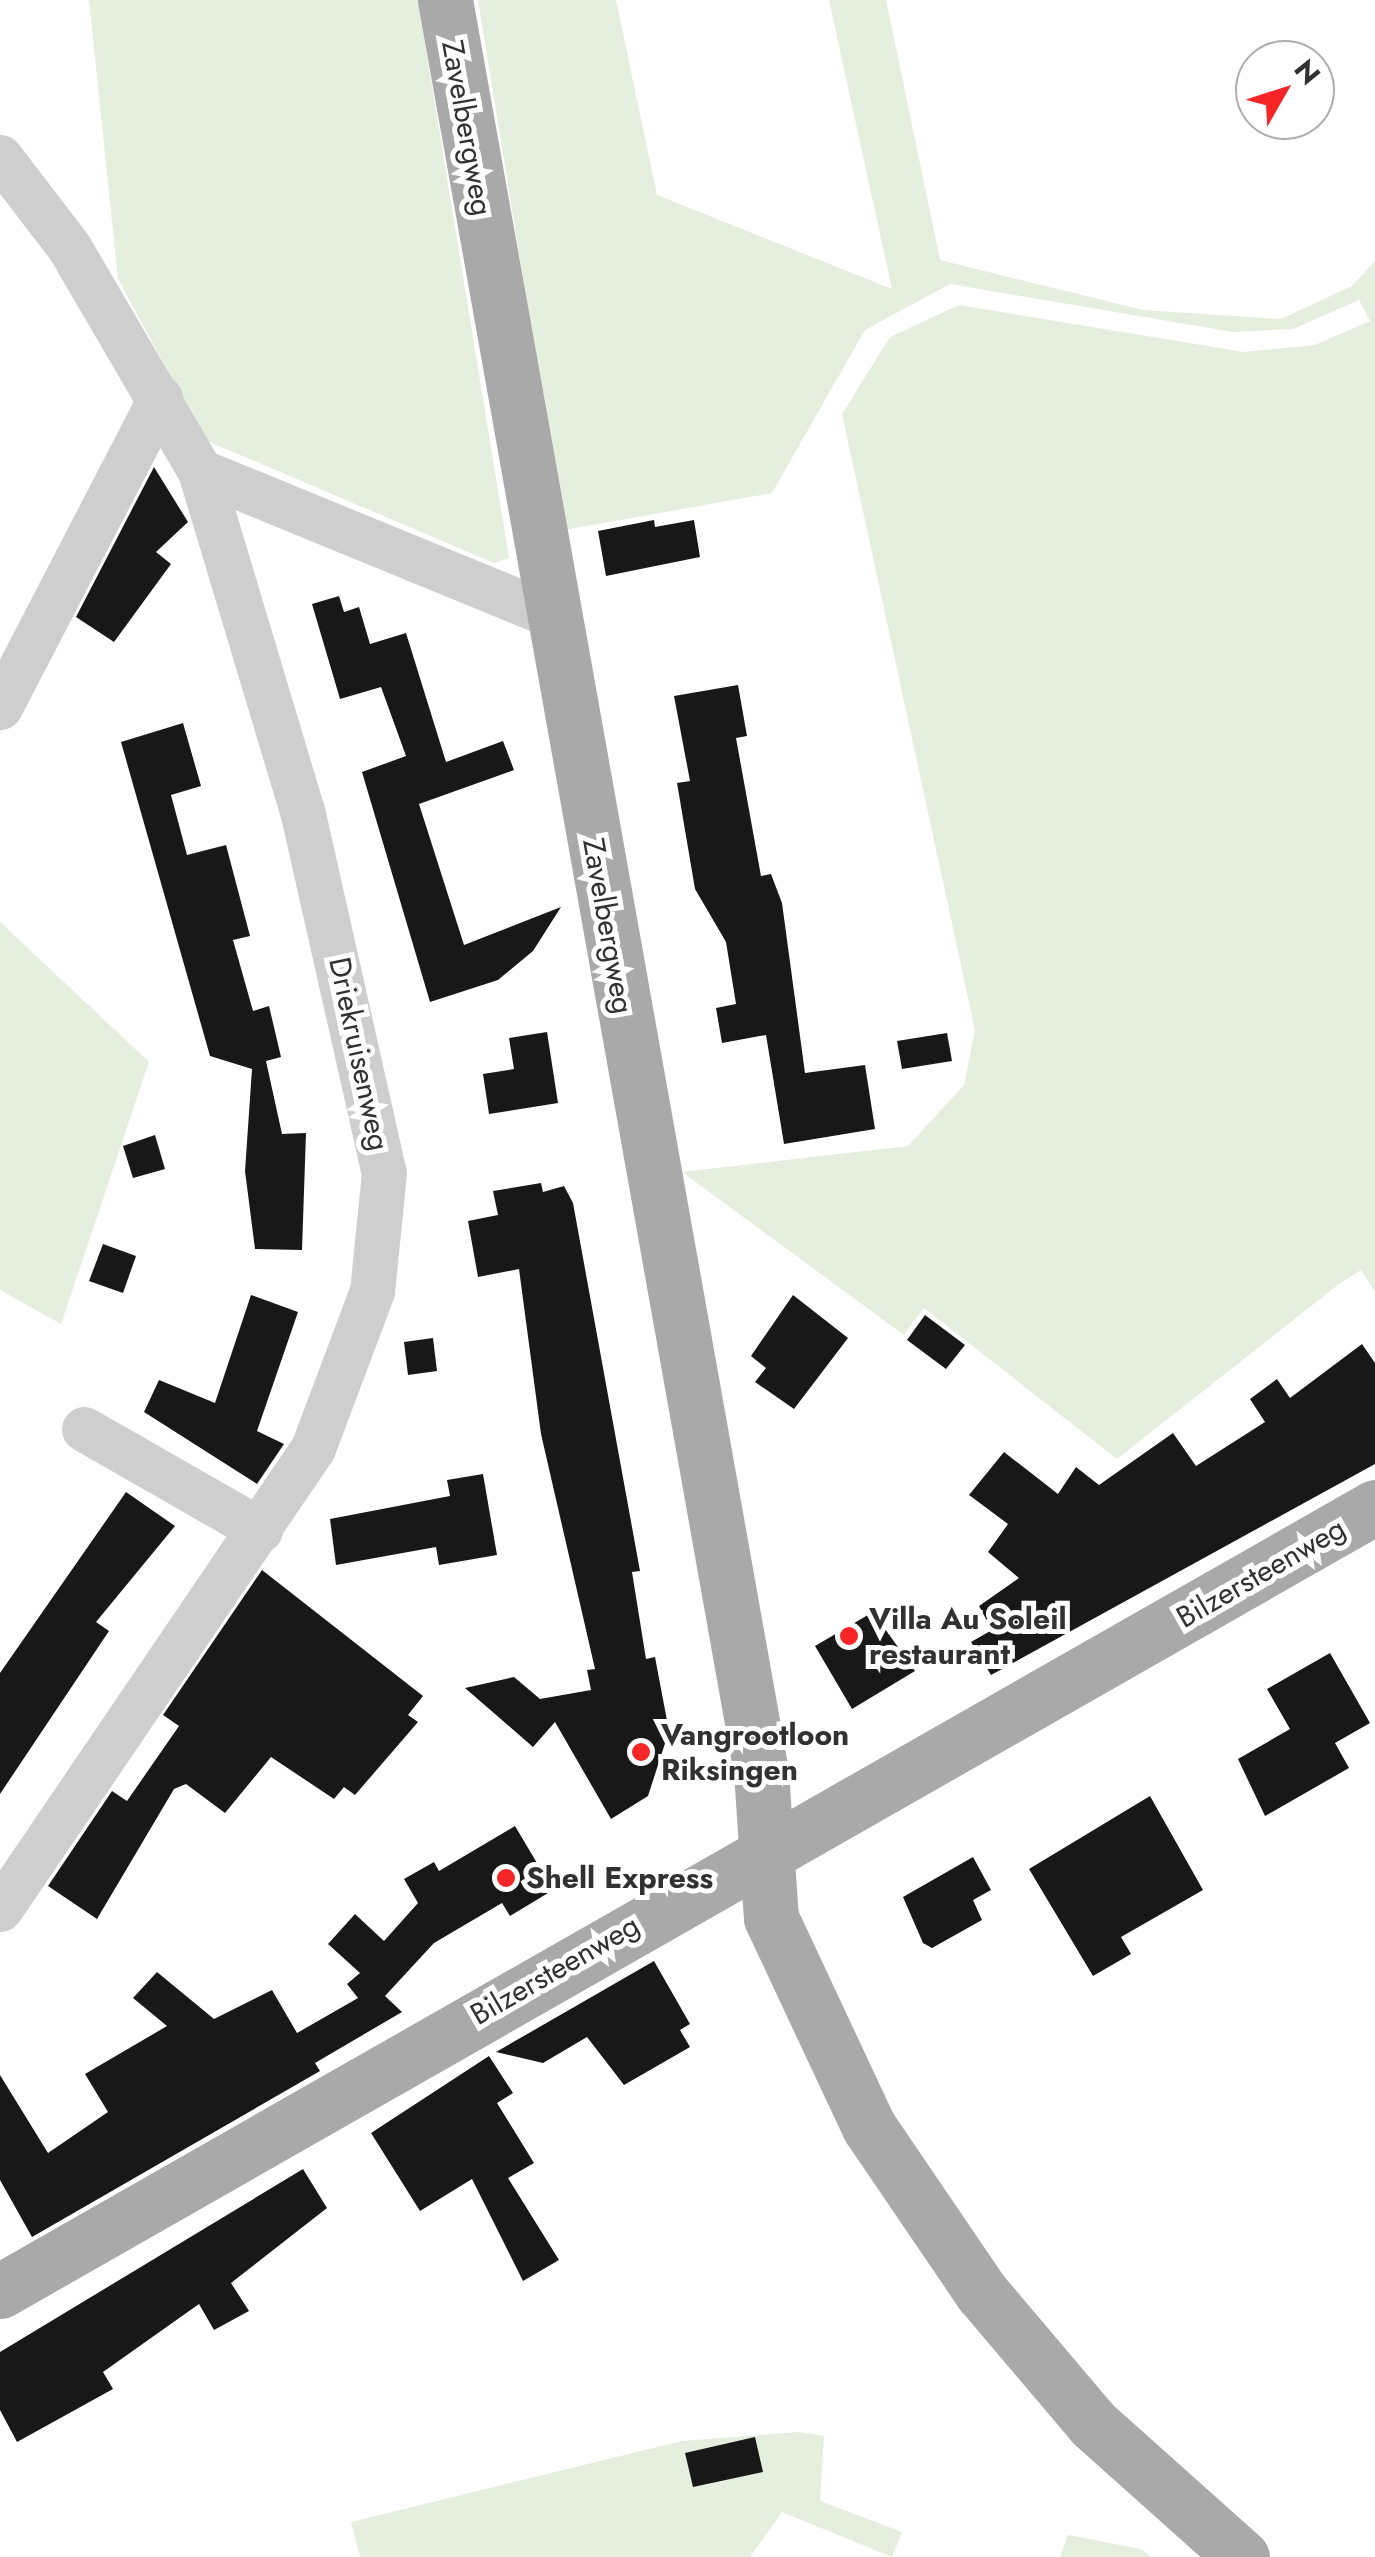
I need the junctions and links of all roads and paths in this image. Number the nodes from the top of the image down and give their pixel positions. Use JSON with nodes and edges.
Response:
{"nodes":[{"id":1,"x":444,"y":0,"type":"edge"},
{"id":2,"x":0,"y":157,"type":"edge"},
{"id":3,"x":160,"y":398,"type":"junction"},
{"id":4,"x":200,"y":470,"type":"junction"},
{"id":5,"x":553,"y":616,"type":"junction"},
{"id":6,"x":0,"y":707,"type":"edge"},
{"id":7,"x":84,"y":1429,"type":"dead end"},
{"id":8,"x":1375,"y":1507,"type":"edge"},
{"id":9,"x":260,"y":1530,"type":"junction"},
{"id":10,"x":761,"y":1852,"type":"junction"},
{"id":11,"x":0,"y":1909,"type":"edge"},
{"id":12,"x":0,"y":2291,"type":"edge"},
{"id":13,"x":1242,"y":2557,"type":"edge"}],
"edges":[{"from":1,"to":5,"type":"main road","name":"Zavelbergweg"},
{"from":2,"to":3,"type":"street","name":"Driekruisenweg"},
{"from":3,"to":4,"type":"street","name":"Driekruisenweg"},
{"from":3,"to":6,"type":"street"},
{"from":4,"to":5,"type":"street"},
{"from":4,"to":9,"type":"street","name":"Driekruisenweg"},
{"from":5,"to":10,"type":"main road","name":"Zavelbergweg"},
{"from":7,"to":9,"type":"street"},
{"from":8,"to":10,"type":"main road","name":"Bilzersteenweg"},
{"from":9,"to":11,"type":"street","name":"Driekruisenweg"},
{"from":10,"to":12,"type":"main road","name":"Bilzersteenweg"},
{"from":10,"to":13,"type":"main road","name":"Zavelbergweg"}]}
